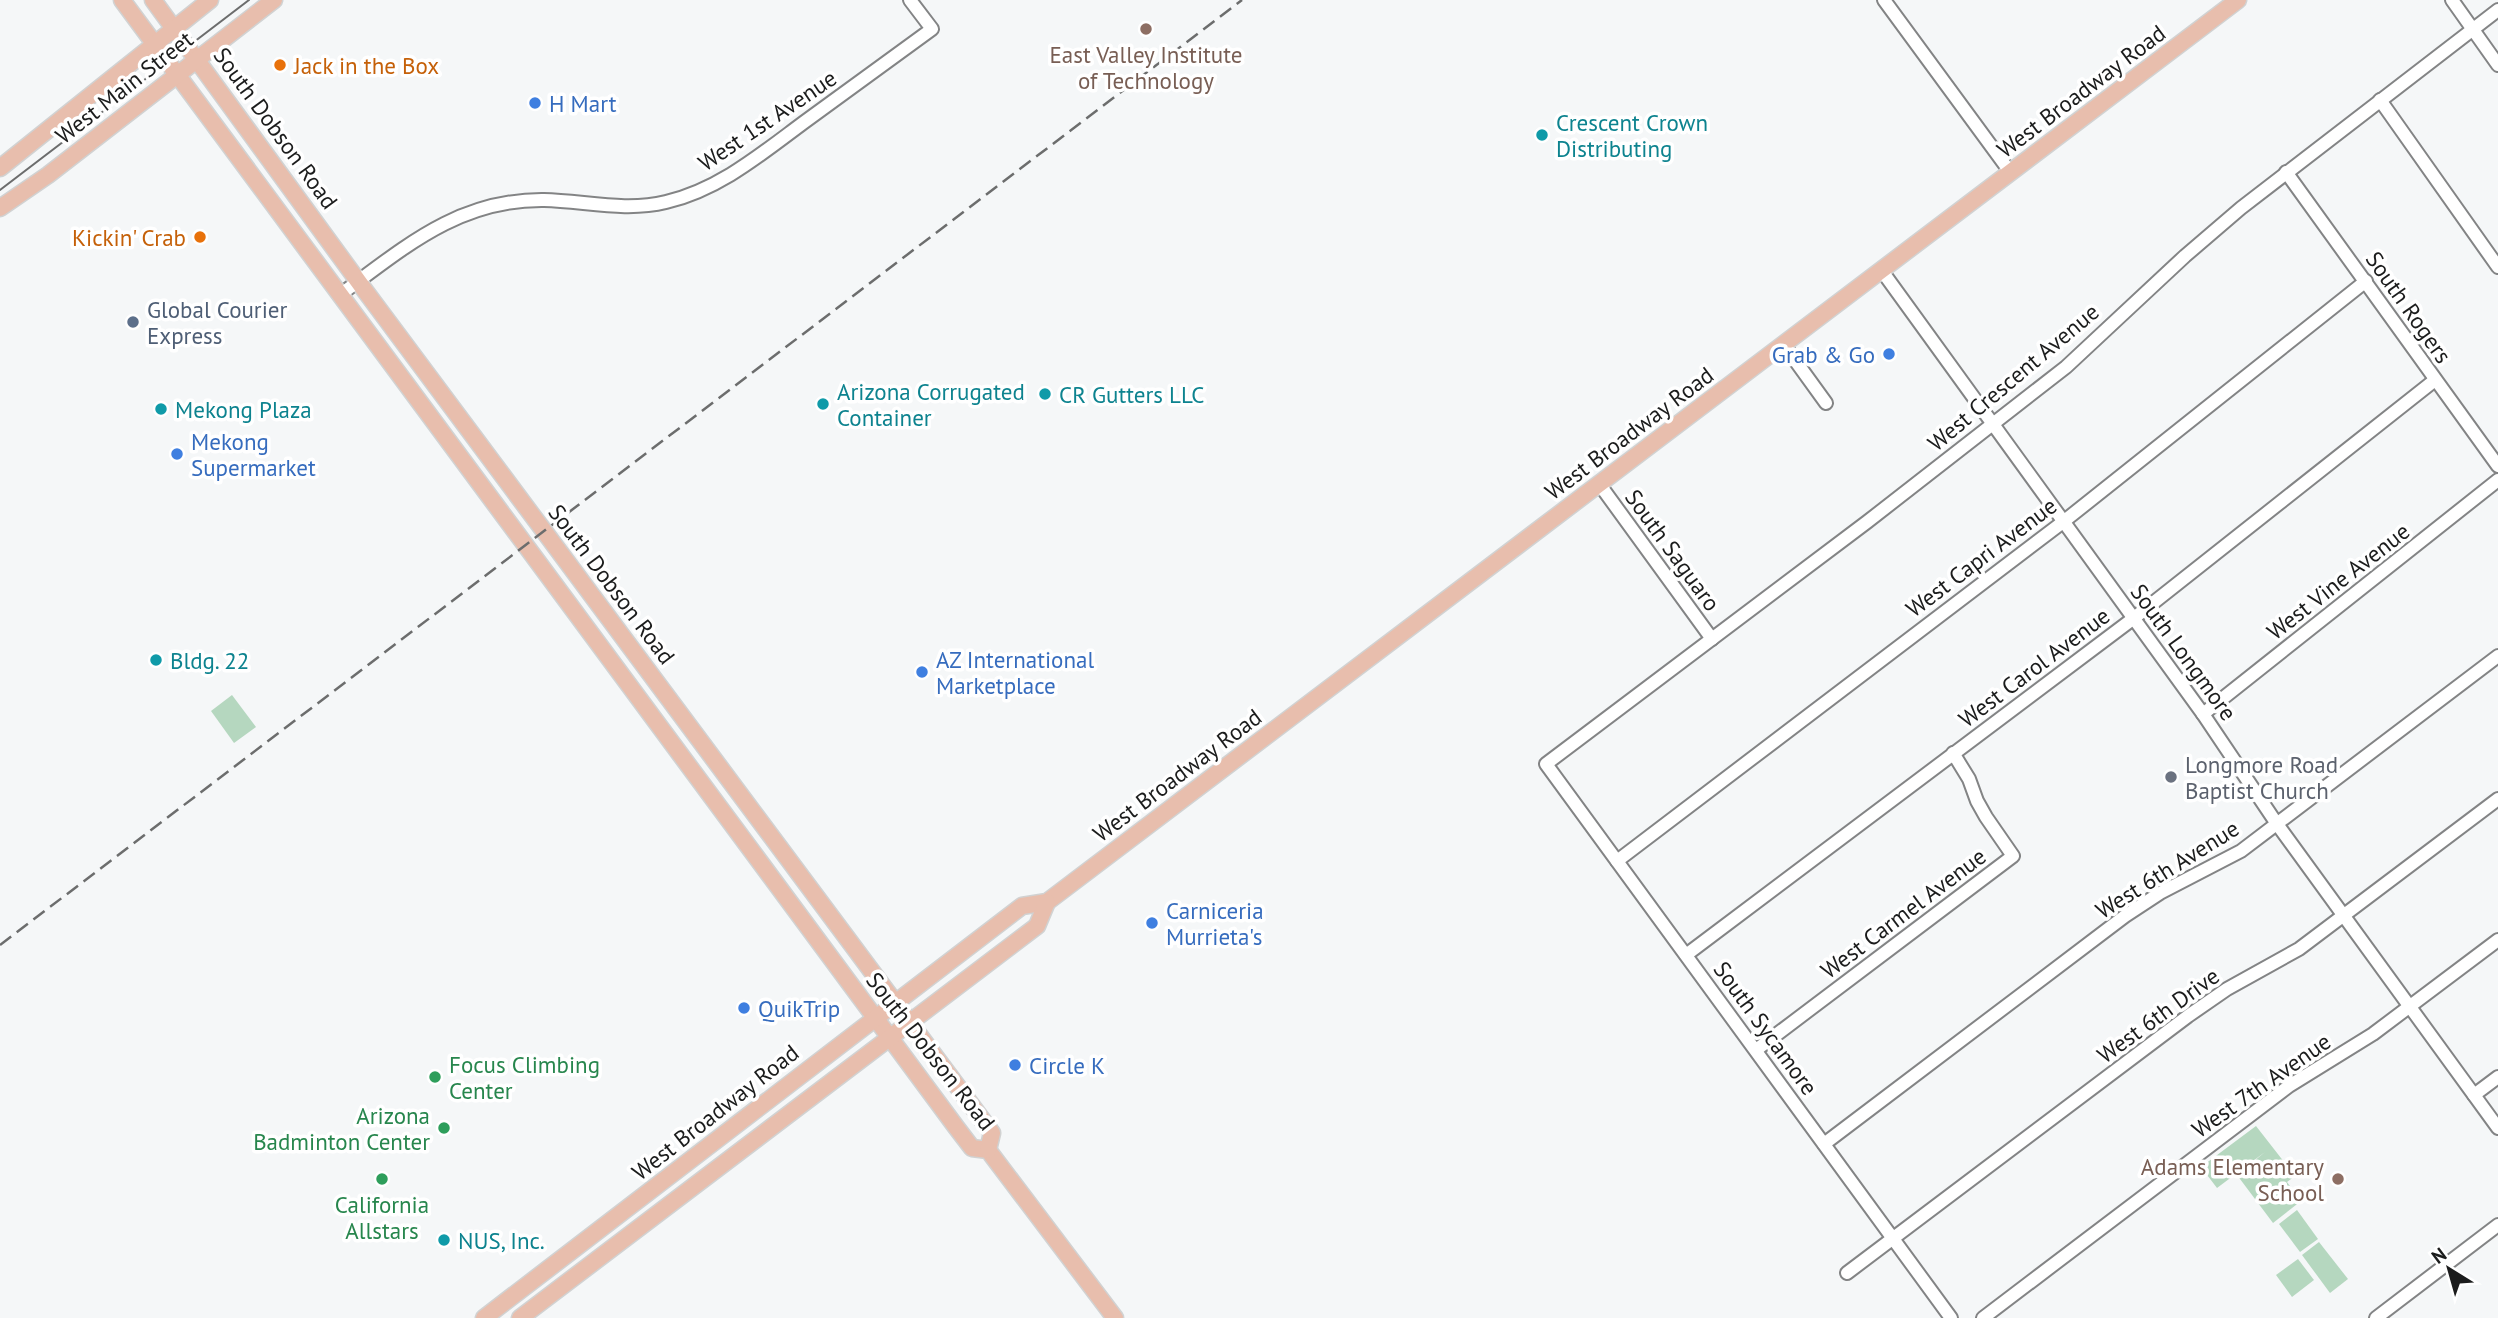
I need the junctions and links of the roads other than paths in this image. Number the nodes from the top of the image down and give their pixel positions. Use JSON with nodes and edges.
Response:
{"nodes":[{"id":1,"x":122,"y":0,"type":"edge"},
{"id":2,"x":153,"y":0,"type":"edge"},
{"id":3,"x":210,"y":0,"type":"edge"},
{"id":4,"x":274,"y":0,"type":"edge"},
{"id":5,"x":910,"y":0,"type":"edge"},
{"id":6,"x":1884,"y":0,"type":"edge"},
{"id":7,"x":2238,"y":0,"type":"edge"},
{"id":8,"x":2452,"y":0,"type":"edge"},
{"id":9,"x":2498,"y":10,"type":"edge"},
{"id":10,"x":174,"y":27,"type":"junction"},
{"id":11,"x":2472,"y":29,"type":"junction"},
{"id":12,"x":153,"y":44,"type":"junction"},
{"id":13,"x":193,"y":53,"type":"junction"},
{"id":14,"x":2498,"y":65,"type":"edge"},
{"id":15,"x":172,"y":69,"type":"junction"},
{"id":16,"x":2380,"y":100,"type":"junction"},
{"id":17,"x":0,"y":168,"type":"edge"},
{"id":18,"x":2011,"y":173,"type":"junction"},
{"id":19,"x":2286,"y":173,"type":"junction"},
{"id":20,"x":0,"y":208,"type":"edge"},
{"id":21,"x":2498,"y":267,"type":"edge"},
{"id":22,"x":1882,"y":271,"type":"junction"},
{"id":23,"x":359,"y":281,"type":"junction"},
{"id":24,"x":2366,"y":281,"type":"junction"},
{"id":25,"x":341,"y":294,"type":"junction"},
{"id":26,"x":1784,"y":345,"type":"junction"},
{"id":27,"x":404,"y":379,"type":"junction"},
{"id":28,"x":2435,"y":380,"type":"junction"},
{"id":29,"x":447,"y":401,"type":"junction"},
{"id":30,"x":1826,"y":403,"type":"dead end"},
{"id":31,"x":1993,"y":424,"type":"junction"},
{"id":32,"x":2498,"y":466,"type":"edge"},
{"id":33,"x":2498,"y":480,"type":"edge"},
{"id":34,"x":1600,"y":485,"type":"junction"},
{"id":35,"x":2063,"y":522,"type":"junction"},
{"id":36,"x":2134,"y":618,"type":"junction"},
{"id":37,"x":1712,"y":639,"type":"junction"},
{"id":38,"x":2498,"y":656,"type":"edge"},
{"id":39,"x":2203,"y":714,"type":"junction"},
{"id":40,"x":1953,"y":753,"type":"junction"},
{"id":41,"x":1546,"y":764,"type":"joint"},
{"id":42,"x":2498,"y":799,"type":"edge"},
{"id":43,"x":2277,"y":824,"type":"junction"},
{"id":44,"x":1617,"y":861,"type":"junction"},
{"id":45,"x":1047,"y":902,"type":"junction"},
{"id":46,"x":2344,"y":916,"type":"junction"},
{"id":47,"x":2498,"y":940,"type":"edge"},
{"id":48,"x":1686,"y":955,"type":"junction"},
{"id":49,"x":894,"y":1002,"type":"junction"},
{"id":50,"x":2410,"y":1007,"type":"junction"},
{"id":51,"x":874,"y":1017,"type":"junction"},
{"id":52,"x":910,"y":1023,"type":"junction"},
{"id":53,"x":890,"y":1038,"type":"junction"},
{"id":54,"x":1756,"y":1050,"type":"junction"},
{"id":55,"x":2498,"y":1077,"type":"edge"},
{"id":56,"x":2474,"y":1095,"type":"junction"},
{"id":57,"x":2498,"y":1128,"type":"edge"},
{"id":58,"x":1824,"y":1144,"type":"junction"},
{"id":59,"x":988,"y":1150,"type":"junction"},
{"id":60,"x":2498,"y":1225,"type":"edge"},
{"id":61,"x":1893,"y":1240,"type":"junction"},
{"id":62,"x":1847,"y":1273,"type":"dead end"},
{"id":63,"x":484,"y":1318,"type":"edge"},
{"id":64,"x":520,"y":1318,"type":"edge"},
{"id":65,"x":1115,"y":1318,"type":"edge"},
{"id":66,"x":1951,"y":1318,"type":"edge"},
{"id":67,"x":1983,"y":1318,"type":"edge"},
{"id":68,"x":2376,"y":1318,"type":"edge"}],
"edges":[{"from":1,"to":12,"type":"main road","name":"South Dobson Road"},
{"from":2,"to":10,"type":"main road","name":"South Dobson Road"},
{"from":3,"to":10,"type":"main road","name":"West Main Street"},
{"from":4,"to":13,"type":"main road","name":"West Main Street"},
{"from":5,"to":23,"type":"street","name":"West 1st Avenue"},
{"from":6,"to":18,"type":"street"},
{"from":7,"to":18,"type":"main road","name":"West Broadway Road"},
{"from":8,"to":11,"type":"street"},
{"from":9,"to":11,"type":"street","name":"West Crescent Avenue"},
{"from":10,"to":12,"type":"main road","name":"West Main Street"},
{"from":10,"to":13,"type":"main road","name":"South Dobson Road"},
{"from":11,"to":14,"type":"street"},
{"from":11,"to":16,"type":"street","name":"West Crescent Avenue"},
{"from":12,"to":15,"type":"main road","name":"South Dobson Road"},
{"from":12,"to":17,"type":"main road","name":"West Main Street"},
{"from":13,"to":15,"type":"main road","name":"West Main Street"},
{"from":13,"to":23,"type":"main road","name":"South Dobson Road"},
{"from":15,"to":20,"type":"main road","name":"West Main Street"},
{"from":15,"to":25,"type":"main road","name":"South Dobson Road"},
{"from":16,"to":19,"type":"street","name":"West Crescent Avenue"},
{"from":16,"to":21,"type":"street"},
{"from":18,"to":22,"type":"main road","name":"West Broadway Road"},
{"from":19,"to":24,"type":"street","name":"South Rogers"},
{"from":19,"to":31,"type":"street","name":"West Crescent Avenue"},
{"from":22,"to":26,"type":"main road","name":"West Broadway Road"},
{"from":22,"to":31,"type":"street","name":"South Longmore"},
{"from":23,"to":25,"type":"street","name":"West 1st Avenue"},
{"from":23,"to":29,"type":"main road","name":"South Dobson Road"},
{"from":24,"to":28,"type":"street","name":"South Rogers"},
{"from":24,"to":35,"type":"street","name":"West Capri Avenue"},
{"from":25,"to":27,"type":"main road","name":"South Dobson Road"},
{"from":26,"to":30,"type":"street"},
{"from":26,"to":34,"type":"main road","name":"West Broadway Road"},
{"from":27,"to":29,"type":"main road"},
{"from":27,"to":51,"type":"main road","name":"South Dobson Road"},
{"from":28,"to":32,"type":"street","name":"South Rogers"},
{"from":28,"to":36,"type":"street","name":"West Carol Avenue"},
{"from":29,"to":49,"type":"main road","name":"South Dobson Road"},
{"from":31,"to":35,"type":"street","name":"South Longmore"},
{"from":31,"to":37,"type":"street","name":"West Crescent Avenue"},
{"from":33,"to":39,"type":"street","name":"West Vine Avenue"},
{"from":34,"to":37,"type":"street","name":"South Saguaro"},
{"from":34,"to":45,"type":"main road","name":"West Broadway Road"},
{"from":35,"to":36,"type":"street","name":"South Longmore"},
{"from":35,"to":44,"type":"street","name":"West Capri Avenue"},
{"from":36,"to":39,"type":"street","name":"South Longmore"},
{"from":36,"to":40,"type":"street","name":"West Carol Avenue"},
{"from":37,"to":41,"type":"street","name":"West Crescent Avenue"},
{"from":38,"to":43,"type":"street","name":"West 6th Avenue"},
{"from":39,"to":43,"type":"street","name":"South Longmore"},
{"from":40,"to":48,"type":"street","name":"West Carol Avenue"},
{"from":40,"to":54,"type":"street","name":"West Carmel Avenue"},
{"from":41,"to":44,"type":"street","name":"South Sycamore"},
{"from":42,"to":46,"type":"street","name":"West 6th Drive"},
{"from":43,"to":46,"type":"street","name":"South Longmore"},
{"from":43,"to":58,"type":"street","name":"West 6th Avenue"},
{"from":44,"to":48,"type":"street","name":"South Sycamore"},
{"from":45,"to":49,"type":"main road","name":"West Broadway Road"},
{"from":45,"to":52,"type":"main road","name":"West Broadway Road"},
{"from":46,"to":50,"type":"street","name":"South Longmore"},
{"from":46,"to":61,"type":"street","name":"West 6th Drive"},
{"from":47,"to":50,"type":"street","name":"West 7th Avenue"},
{"from":48,"to":54,"type":"street","name":"South Sycamore"},
{"from":49,"to":51,"type":"main road","name":"West Broadway Road"},
{"from":49,"to":52,"type":"main road","name":"South Dobson Road"},
{"from":50,"to":56,"type":"street","name":"South Longmore"},
{"from":50,"to":67,"type":"street","name":"West 7th Avenue"},
{"from":51,"to":53,"type":"main road","name":"South Dobson Road"},
{"from":51,"to":63,"type":"main road","name":"West Broadway Road"},
{"from":52,"to":53,"type":"main road","name":"West Broadway Road"},
{"from":52,"to":59,"type":"main road","name":"South Dobson Road"},
{"from":53,"to":59,"type":"main road","name":"South Dobson Road"},
{"from":53,"to":64,"type":"main road","name":"West Broadway Road"},
{"from":54,"to":58,"type":"street","name":"South Sycamore"},
{"from":55,"to":56,"type":"street"},
{"from":56,"to":57,"type":"street","name":"South Longmore"},
{"from":58,"to":61,"type":"street","name":"South Sycamore"},
{"from":59,"to":65,"type":"main road","name":"South Dobson Road"},
{"from":60,"to":68,"type":"street"},
{"from":61,"to":62,"type":"street","name":"West 6th Drive"},
{"from":61,"to":66,"type":"street","name":"South Sycamore"}]}
